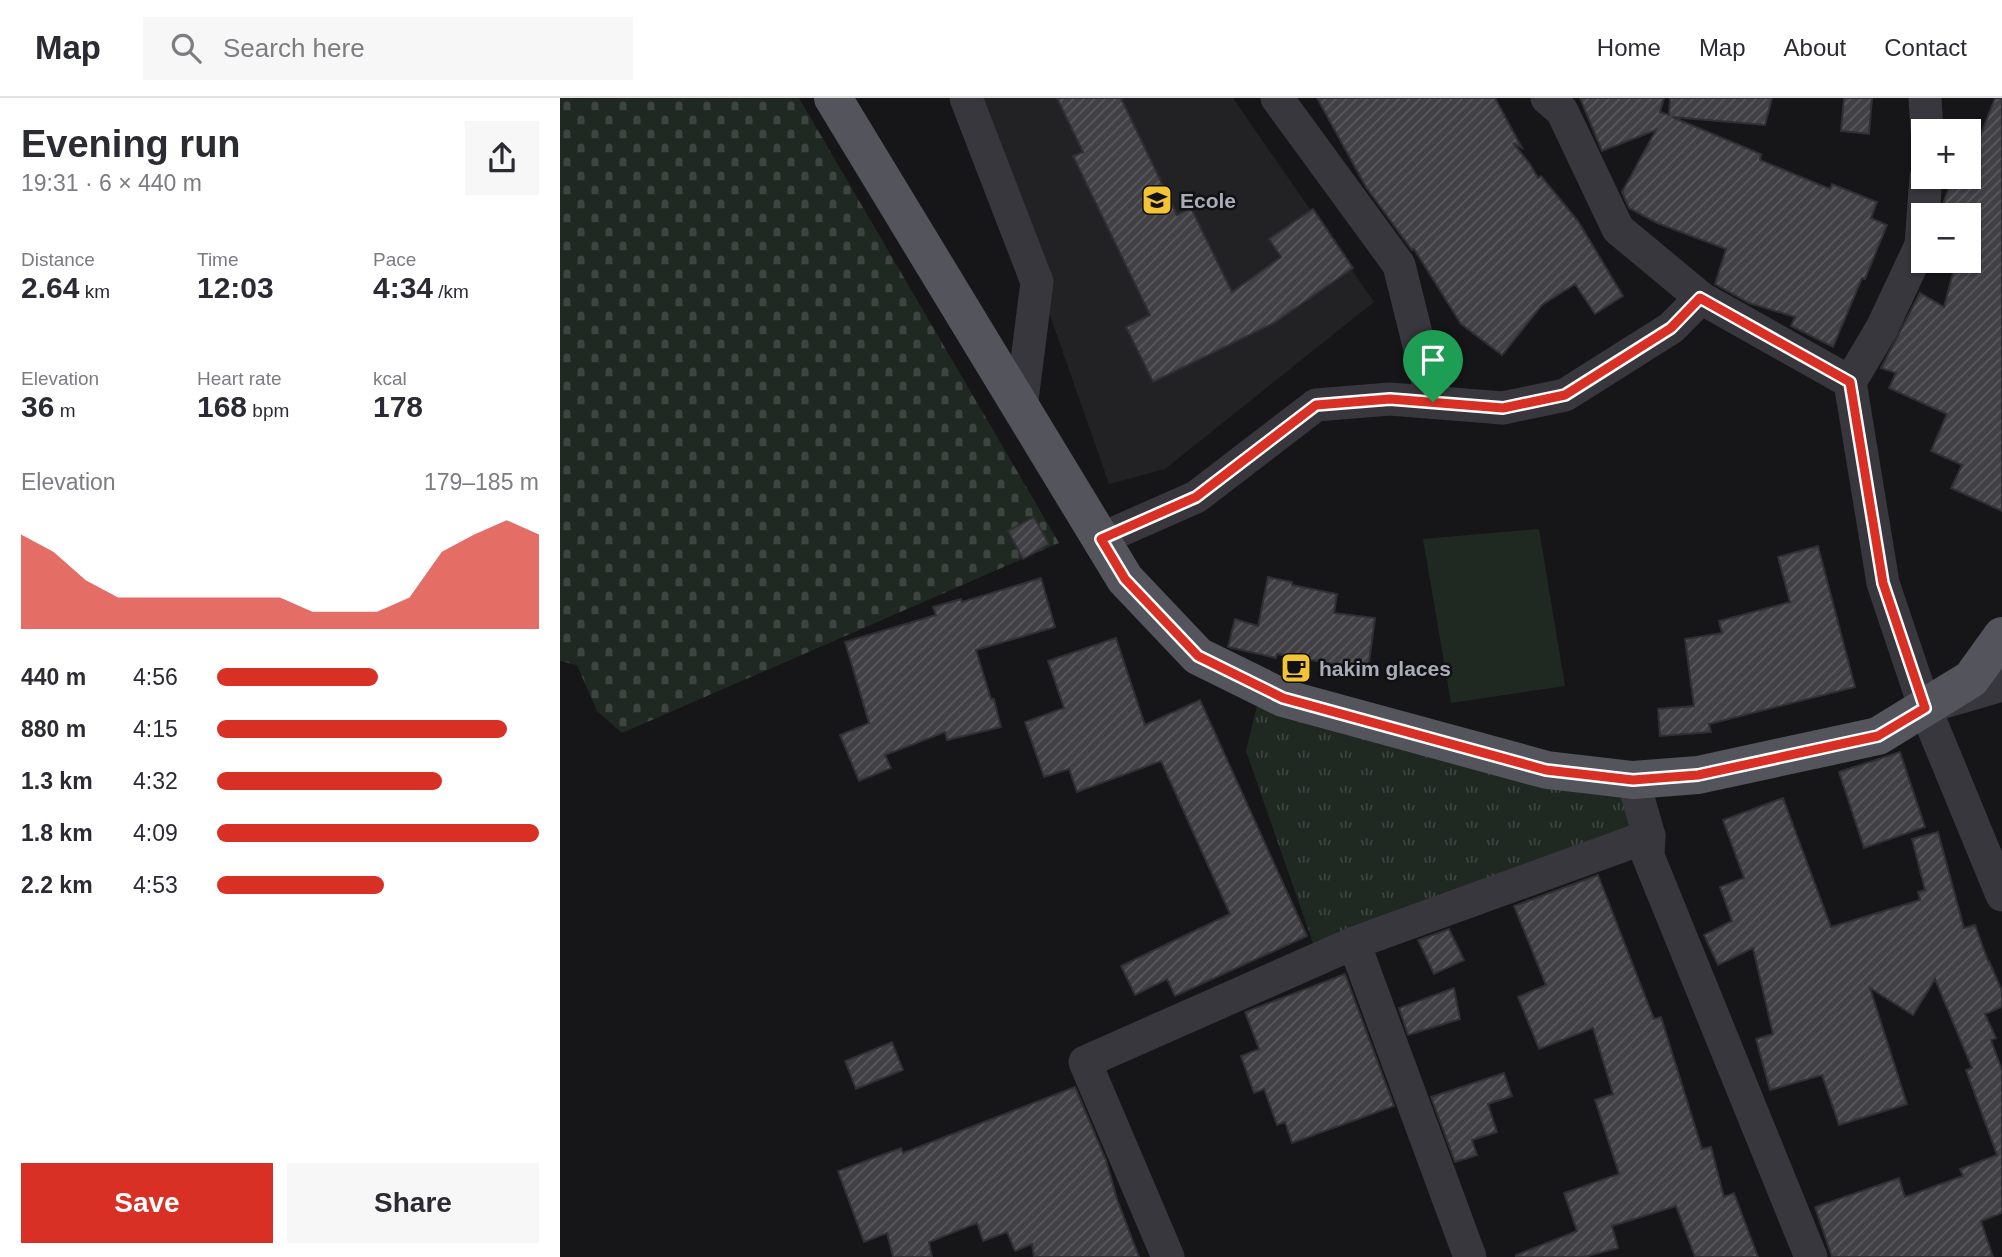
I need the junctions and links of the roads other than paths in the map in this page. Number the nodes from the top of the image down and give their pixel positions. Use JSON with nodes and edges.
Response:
{"nodes":[{"id":1,"x":833,"y":98,"type":"edge"},
{"id":2,"x":966,"y":98,"type":"edge"},
{"id":3,"x":1277,"y":98,"type":"edge"},
{"id":4,"x":1547,"y":98,"type":"edge"},
{"id":5,"x":1925,"y":98,"type":"edge"},
{"id":6,"x":1926,"y":119,"type":"edge"},
{"id":7,"x":1925,"y":189,"type":"edge"},
{"id":8,"x":1700,"y":298,"type":"junction"},
{"id":9,"x":1850,"y":382,"type":"junction"},
{"id":10,"x":1433,"y":402,"type":"junction"},
{"id":11,"x":1021,"y":408,"type":"junction"},
{"id":12,"x":1101,"y":539,"type":"junction"},
{"id":13,"x":2002,"y":636,"type":"edge"},
{"id":14,"x":2002,"y":685,"type":"edge"},
{"id":15,"x":1925,"y":708,"type":"junction"},
{"id":16,"x":1633,"y":780,"type":"junction"},
{"id":17,"x":1649,"y":836,"type":"junction"},
{"id":18,"x":2002,"y":895,"type":"edge"},
{"id":19,"x":1354,"y":943,"type":"junction"},
{"id":20,"x":1168,"y":1257,"type":"edge"},
{"id":21,"x":1470,"y":1257,"type":"edge"},
{"id":22,"x":1811,"y":1257,"type":"edge"}],
"edges":[{"from":1,"to":11,"type":"main road"},
{"from":2,"to":11,"type":"street"},
{"from":3,"to":10,"type":"street"},
{"from":4,"to":8,"type":"street"},
{"from":5,"to":6,"type":"street"},
{"from":7,"to":9,"type":"street"},
{"from":8,"to":9,"type":"street"},
{"from":8,"to":10,"type":"street"},
{"from":9,"to":15,"type":"street"},
{"from":10,"to":12,"type":"street"},
{"from":11,"to":12,"type":"main road"},
{"from":12,"to":16,"type":"main road"},
{"from":13,"to":15,"type":"main road"},
{"from":14,"to":15,"type":"street"},
{"from":15,"to":16,"type":"main road"},
{"from":15,"to":18,"type":"street"},
{"from":16,"to":17,"type":"street"},
{"from":17,"to":19,"type":"street"},
{"from":17,"to":22,"type":"street"},
{"from":19,"to":20,"type":"street"},
{"from":19,"to":21,"type":"street"}]}
